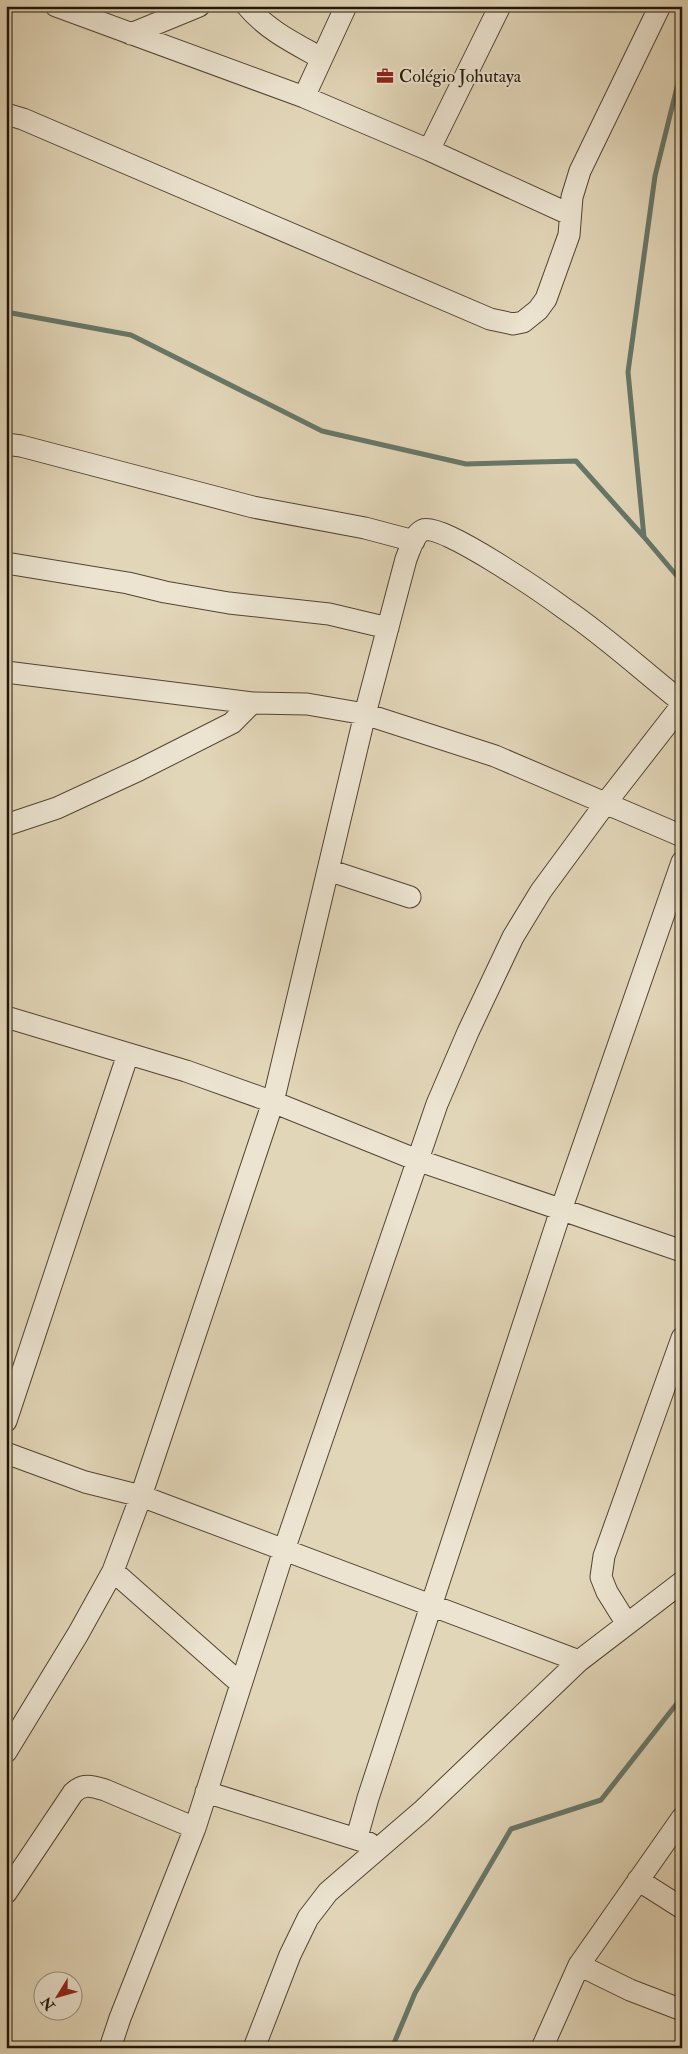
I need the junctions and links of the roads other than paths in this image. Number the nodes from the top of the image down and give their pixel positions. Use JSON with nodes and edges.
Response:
{"nodes":[{"id":1,"x":56,"y":6,"type":"edge"},
{"id":2,"x":199,"y":6,"type":"edge"},
{"id":3,"x":247,"y":6,"type":"edge"},
{"id":4,"x":346,"y":6,"type":"edge"},
{"id":5,"x":500,"y":6,"type":"edge"},
{"id":6,"x":660,"y":6,"type":"edge"},
{"id":7,"x":131,"y":34,"type":"junction"},
{"id":8,"x":321,"y":58,"type":"junction"},
{"id":9,"x":304,"y":97,"type":"junction"},
{"id":10,"x":6,"y":114,"type":"edge"},
{"id":11,"x":429,"y":150,"type":"junction"},
{"id":12,"x":569,"y":214,"type":"junction"},
{"id":13,"x":6,"y":444,"type":"edge"},
{"id":14,"x":414,"y":541,"type":"junction"},
{"id":15,"x":6,"y":563,"type":"edge"},
{"id":16,"x":388,"y":628,"type":"junction"},
{"id":17,"x":6,"y":672,"type":"edge"},
{"id":18,"x":252,"y":702,"type":"junction"},
{"id":19,"x":682,"y":704,"type":"edge"},
{"id":20,"x":365,"y":714,"type":"junction"},
{"id":21,"x":605,"y":804,"type":"junction"},
{"id":22,"x":6,"y":825,"type":"edge"},
{"id":23,"x":682,"y":836,"type":"edge"},
{"id":24,"x":682,"y":862,"type":"edge"},
{"id":25,"x":328,"y":870,"type":"junction"},
{"id":26,"x":410,"y":897,"type":"dead end"},
{"id":27,"x":6,"y":1017,"type":"edge"},
{"id":28,"x":128,"y":1054,"type":"junction"},
{"id":29,"x":272,"y":1102,"type":"junction"},
{"id":30,"x":417,"y":1160,"type":"junction"},
{"id":31,"x":560,"y":1210,"type":"junction"},
{"id":32,"x":682,"y":1251,"type":"edge"},
{"id":33,"x":682,"y":1338,"type":"edge"},
{"id":34,"x":6,"y":1421,"type":"edge"},
{"id":35,"x":6,"y":1453,"type":"edge"},
{"id":36,"x":141,"y":1496,"type":"junction"},
{"id":37,"x":284,"y":1550,"type":"junction"},
{"id":38,"x":113,"y":1571,"type":"junction"},
{"id":39,"x":682,"y":1582,"type":"edge"},
{"id":40,"x":432,"y":1604,"type":"junction"},
{"id":41,"x":627,"y":1624,"type":"junction"},
{"id":42,"x":579,"y":1661,"type":"junction"},
{"id":43,"x":241,"y":1684,"type":"junction"},
{"id":44,"x":6,"y":1752,"type":"edge"},
{"id":45,"x":206,"y":1792,"type":"junction"},
{"id":46,"x":682,"y":1818,"type":"edge"},
{"id":47,"x":195,"y":1828,"type":"junction"},
{"id":48,"x":356,"y":1838,"type":"junction"},
{"id":49,"x":378,"y":1847,"type":"junction"},
{"id":50,"x":638,"y":1880,"type":"junction"},
{"id":51,"x":6,"y":1893,"type":"edge"},
{"id":52,"x":682,"y":1908,"type":"edge"},
{"id":53,"x":579,"y":1965,"type":"junction"},
{"id":54,"x":682,"y":2010,"type":"edge"},
{"id":55,"x":110,"y":2048,"type":"edge"},
{"id":56,"x":254,"y":2048,"type":"edge"},
{"id":57,"x":542,"y":2048,"type":"edge"}],
"edges":[{"from":1,"to":7,"type":"street"},
{"from":2,"to":7,"type":"street"},
{"from":3,"to":8,"type":"street"},
{"from":4,"to":8,"type":"street"},
{"from":5,"to":11,"type":"street"},
{"from":6,"to":12,"type":"street"},
{"from":7,"to":9,"type":"street"},
{"from":8,"to":9,"type":"street"},
{"from":9,"to":11,"type":"street"},
{"from":10,"to":12,"type":"street"},
{"from":11,"to":12,"type":"street"},
{"from":13,"to":14,"type":"street"},
{"from":14,"to":16,"type":"street"},
{"from":14,"to":19,"type":"street"},
{"from":15,"to":16,"type":"street"},
{"from":16,"to":20,"type":"street"},
{"from":17,"to":18,"type":"street"},
{"from":18,"to":20,"type":"street"},
{"from":18,"to":22,"type":"street"},
{"from":19,"to":21,"type":"street"},
{"from":20,"to":21,"type":"street"},
{"from":20,"to":25,"type":"street"},
{"from":21,"to":23,"type":"street"},
{"from":21,"to":30,"type":"street"},
{"from":24,"to":31,"type":"street"},
{"from":25,"to":26,"type":"street"},
{"from":25,"to":29,"type":"street"},
{"from":27,"to":28,"type":"street"},
{"from":28,"to":29,"type":"street"},
{"from":28,"to":34,"type":"street"},
{"from":29,"to":30,"type":"street"},
{"from":29,"to":36,"type":"street"},
{"from":30,"to":31,"type":"street"},
{"from":30,"to":37,"type":"street"},
{"from":31,"to":32,"type":"street"},
{"from":31,"to":40,"type":"street"},
{"from":33,"to":41,"type":"street"},
{"from":35,"to":36,"type":"street"},
{"from":36,"to":37,"type":"street"},
{"from":36,"to":38,"type":"street"},
{"from":37,"to":40,"type":"street"},
{"from":37,"to":43,"type":"street"},
{"from":38,"to":43,"type":"street"},
{"from":38,"to":44,"type":"street"},
{"from":39,"to":41,"type":"street"},
{"from":40,"to":42,"type":"street"},
{"from":40,"to":48,"type":"street"},
{"from":41,"to":42,"type":"street"},
{"from":42,"to":49,"type":"street"},
{"from":43,"to":45,"type":"street"},
{"from":45,"to":47,"type":"street"},
{"from":45,"to":48,"type":"street"},
{"from":46,"to":50,"type":"street"},
{"from":47,"to":51,"type":"street"},
{"from":47,"to":55,"type":"street"},
{"from":48,"to":49,"type":"street"},
{"from":49,"to":56,"type":"street"},
{"from":50,"to":52,"type":"street"},
{"from":50,"to":53,"type":"street"},
{"from":53,"to":54,"type":"street"},
{"from":53,"to":57,"type":"street"}]}
